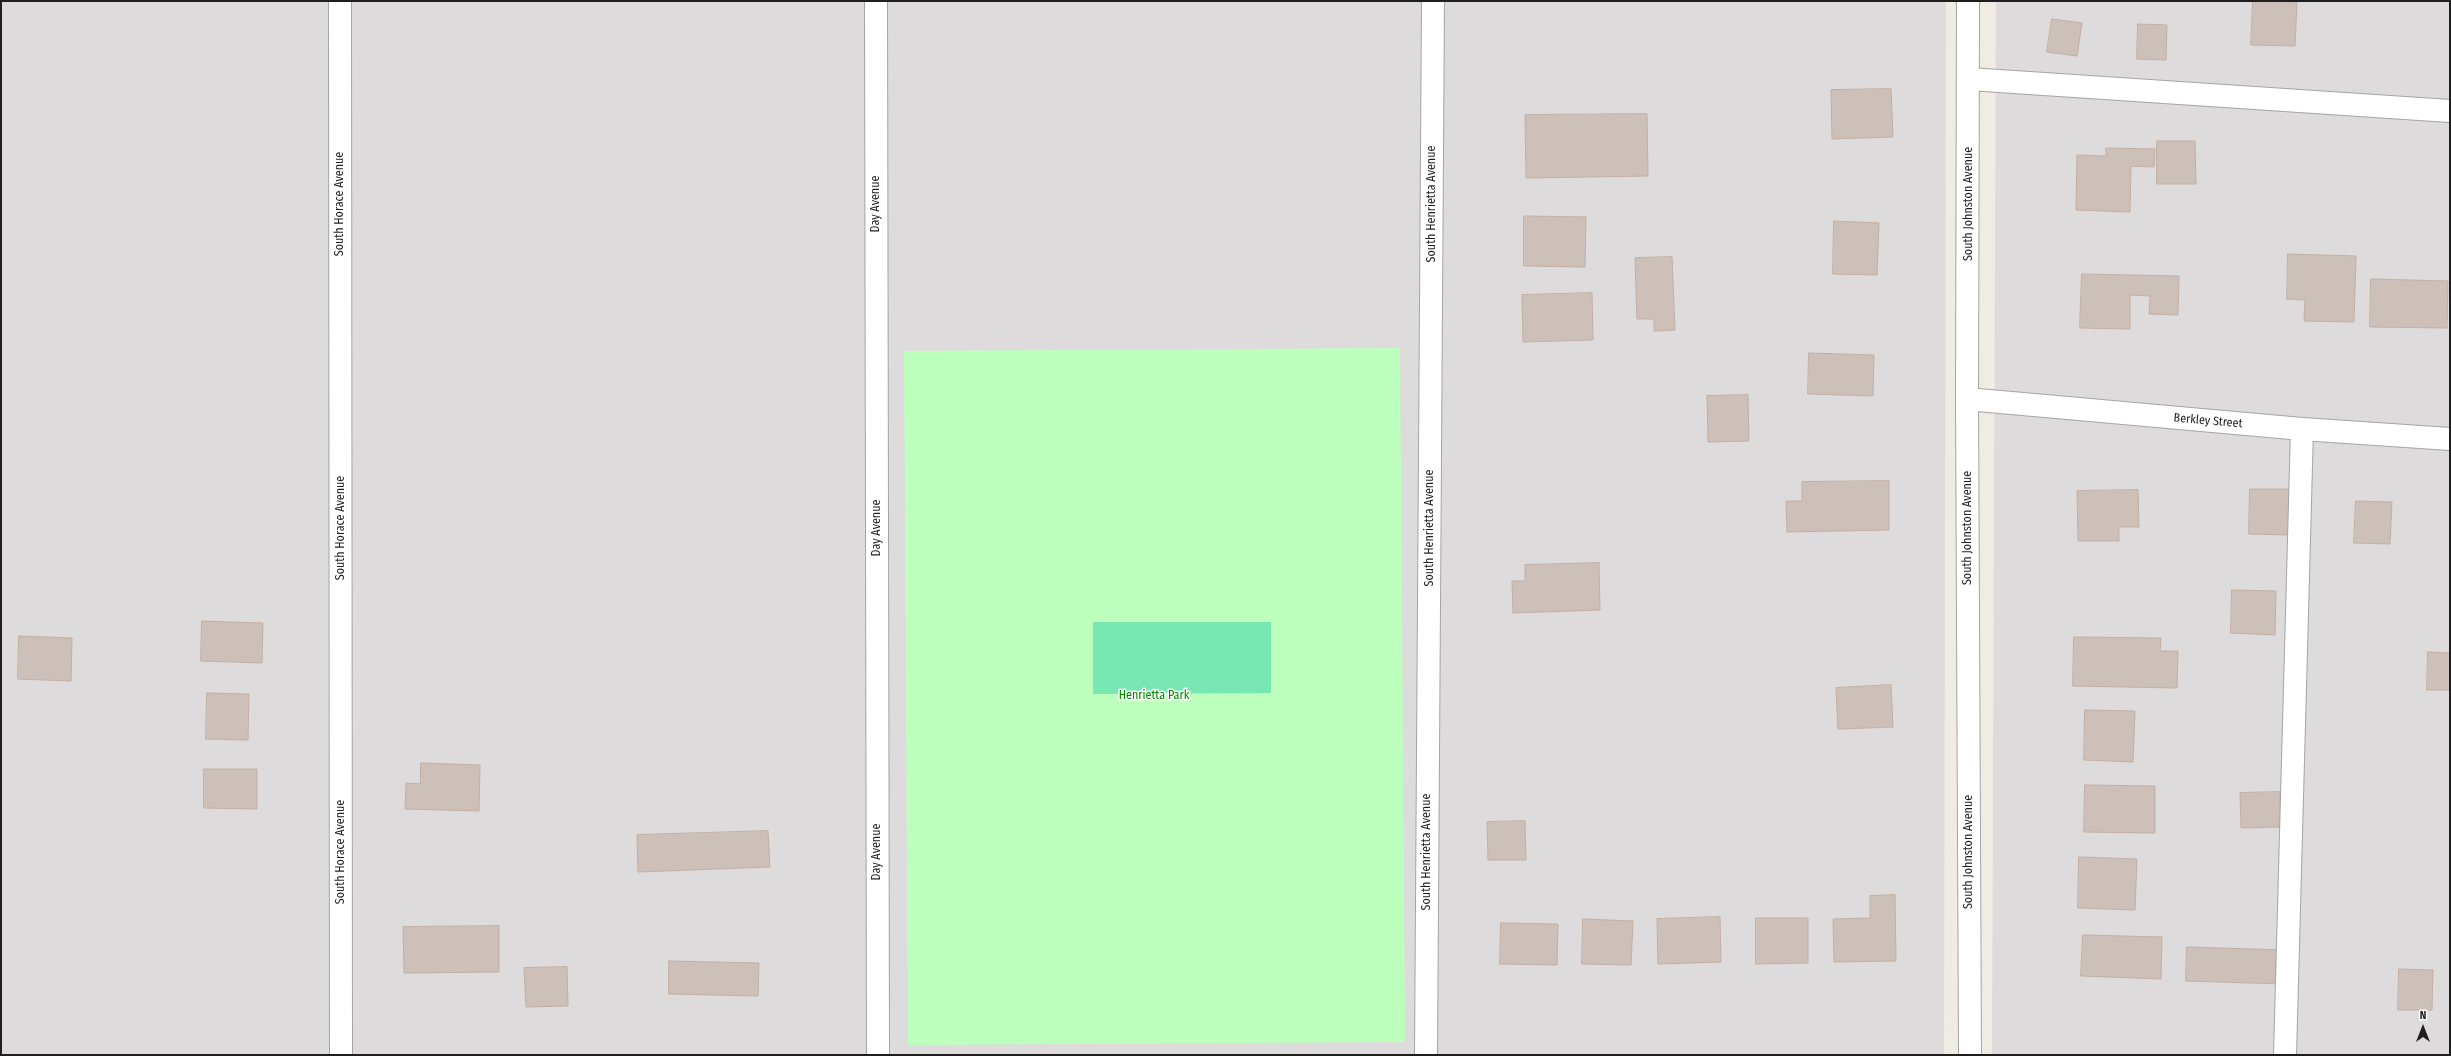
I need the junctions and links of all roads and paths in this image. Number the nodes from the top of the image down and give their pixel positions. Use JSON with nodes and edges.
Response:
{"nodes":[{"id":1,"x":340,"y":1,"type":"edge"},
{"id":2,"x":876,"y":1,"type":"edge"},
{"id":3,"x":1433,"y":1,"type":"edge"},
{"id":4,"x":1968,"y":1,"type":"edge"},
{"id":5,"x":1969,"y":79,"type":"junction"},
{"id":6,"x":2450,"y":110,"type":"edge"},
{"id":7,"x":1967,"y":399,"type":"junction"},
{"id":8,"x":2302,"y":430,"type":"junction"},
{"id":9,"x":2450,"y":439,"type":"edge"},
{"id":10,"x":342,"y":1055,"type":"edge"},
{"id":11,"x":878,"y":1055,"type":"edge"},
{"id":12,"x":1426,"y":1055,"type":"edge"},
{"id":13,"x":1970,"y":1055,"type":"edge"},
{"id":14,"x":2284,"y":1055,"type":"edge"}],
"edges":[{"from":1,"to":10,"type":"street","name":"South Horace Avenue"},
{"from":2,"to":11,"type":"street","name":"Day Avenue"},
{"from":3,"to":12,"type":"street","name":"South Henrietta Avenue"},
{"from":4,"to":5,"type":"street","name":"South Johnston Avenue"},
{"from":5,"to":6,"type":"street"},
{"from":5,"to":7,"type":"street","name":"South Johnston Avenue"},
{"from":7,"to":8,"type":"street","name":"Berkley Street"},
{"from":7,"to":13,"type":"street","name":"South Johnston Avenue"},
{"from":8,"to":9,"type":"street","name":"Berkley Street"},
{"from":8,"to":14,"type":"street"}]}
